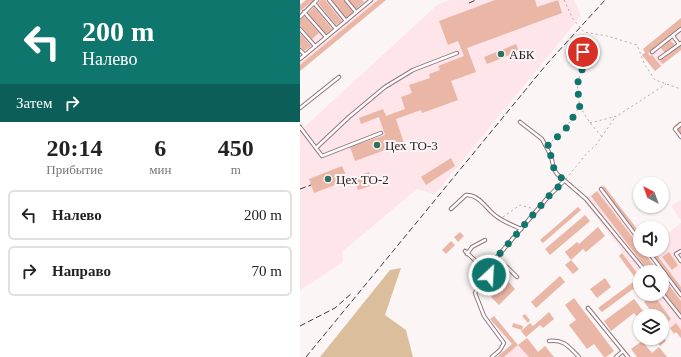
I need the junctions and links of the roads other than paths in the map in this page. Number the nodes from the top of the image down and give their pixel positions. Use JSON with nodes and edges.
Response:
{"nodes":[{"id":1,"x":317,"y":0,"type":"edge"},
{"id":2,"x":329,"y":0,"type":"edge"},
{"id":3,"x":346,"y":0,"type":"edge"},
{"id":4,"x":369,"y":0,"type":"edge"},
{"id":5,"x":314,"y":3,"type":"junction"},
{"id":6,"x":304,"y":12,"type":"junction"},
{"id":7,"x":356,"y":12,"type":"junction"},
{"id":8,"x":300,"y":17,"type":"edge"},
{"id":9,"x":346,"y":21,"type":"junction"},
{"id":10,"x":300,"y":29,"type":"edge"},
{"id":11,"x":336,"y":29,"type":"junction"},
{"id":12,"x":681,"y":29,"type":"edge"},
{"id":13,"x":673,"y":36,"type":"junction"},
{"id":14,"x":326,"y":38,"type":"junction"},
{"id":15,"x":680,"y":43,"type":"edge"},
{"id":16,"x":315,"y":46,"type":"junction"},
{"id":17,"x":300,"y":50,"type":"edge"},
{"id":18,"x":652,"y":52,"type":"dead end"},
{"id":19,"x":458,"y":53,"type":"dead end"},
{"id":20,"x":305,"y":55,"type":"junction"},
{"id":21,"x":660,"y":58,"type":"dead end"},
{"id":22,"x":300,"y":59,"type":"edge"},
{"id":23,"x":339,"y":77,"type":"dead end"},
{"id":24,"x":300,"y":108,"type":"edge"},
{"id":25,"x":520,"y":122,"type":"dead end"},
{"id":26,"x":681,"y":124,"type":"edge"},
{"id":27,"x":300,"y":127,"type":"edge"},
{"id":28,"x":381,"y":133,"type":"dead end"},
{"id":29,"x":680,"y":134,"type":"edge"},
{"id":30,"x":316,"y":148,"type":"junction"},
{"id":31,"x":564,"y":181,"type":"junction"},
{"id":32,"x":600,"y":189,"type":"dead end"},
{"id":33,"x":451,"y":209,"type":"dead end"},
{"id":34,"x":521,"y":229,"type":"junction"},
{"id":35,"x":633,"y":232,"type":"edge"},
{"id":36,"x":485,"y":240,"type":"dead end"},
{"id":37,"x":681,"y":251,"type":"edge"},
{"id":38,"x":652,"y":257,"type":"edge"},
{"id":39,"x":496,"y":259,"type":"junction"},
{"id":40,"x":681,"y":260,"type":"edge"},
{"id":41,"x":491,"y":264,"type":"junction"},
{"id":42,"x":640,"y":265,"type":"edge"},
{"id":43,"x":517,"y":277,"type":"dead end"},
{"id":44,"x":681,"y":295,"type":"edge"},
{"id":45,"x":668,"y":301,"type":"edge"},
{"id":46,"x":588,"y":308,"type":"dead end"},
{"id":47,"x":681,"y":317,"type":"edge"},
{"id":48,"x":549,"y":341,"type":"dead end"},
{"id":49,"x":623,"y":351,"type":"junction"},
{"id":50,"x":492,"y":357,"type":"edge"},
{"id":51,"x":579,"y":357,"type":"edge"},
{"id":52,"x":616,"y":357,"type":"edge"},
{"id":53,"x":628,"y":357,"type":"edge"}],
"edges":[{"from":1,"to":5,"type":"lane"},
{"from":2,"to":9,"type":"lane"},
{"from":3,"to":7,"type":"lane"},
{"from":4,"to":7,"type":"lane"},
{"from":5,"to":6,"type":"lane"},
{"from":5,"to":11,"type":"lane"},
{"from":6,"to":8,"type":"lane"},
{"from":6,"to":14,"type":"lane"},
{"from":7,"to":9,"type":"lane"},
{"from":9,"to":11,"type":"lane"},
{"from":10,"to":16,"type":"lane"},
{"from":11,"to":14,"type":"lane"},
{"from":12,"to":13,"type":"lane"},
{"from":13,"to":15,"type":"lane"},
{"from":13,"to":18,"type":"lane"},
{"from":14,"to":16,"type":"lane"},
{"from":15,"to":21,"type":"lane"},
{"from":16,"to":20,"type":"lane"},
{"from":17,"to":20,"type":"lane"},
{"from":19,"to":30,"type":"lane"},
{"from":20,"to":22,"type":"lane"},
{"from":23,"to":24,"type":"lane"},
{"from":25,"to":31,"type":"lane"},
{"from":26,"to":29,"type":"lane"},
{"from":27,"to":30,"type":"lane"},
{"from":28,"to":30,"type":"lane"},
{"from":31,"to":34,"type":"lane"},
{"from":31,"to":42,"type":"lane"},
{"from":32,"to":35,"type":"lane"},
{"from":33,"to":34,"type":"lane"},
{"from":34,"to":39,"type":"lane"},
{"from":36,"to":41,"type":"lane"},
{"from":37,"to":40,"type":"lane"},
{"from":38,"to":44,"type":"lane"},
{"from":39,"to":41,"type":"lane"},
{"from":39,"to":43,"type":"lane"},
{"from":41,"to":50,"type":"lane"},
{"from":45,"to":47,"type":"lane"},
{"from":46,"to":49,"type":"lane"},
{"from":48,"to":51,"type":"lane"},
{"from":49,"to":52,"type":"lane"},
{"from":49,"to":53,"type":"lane"}]}
